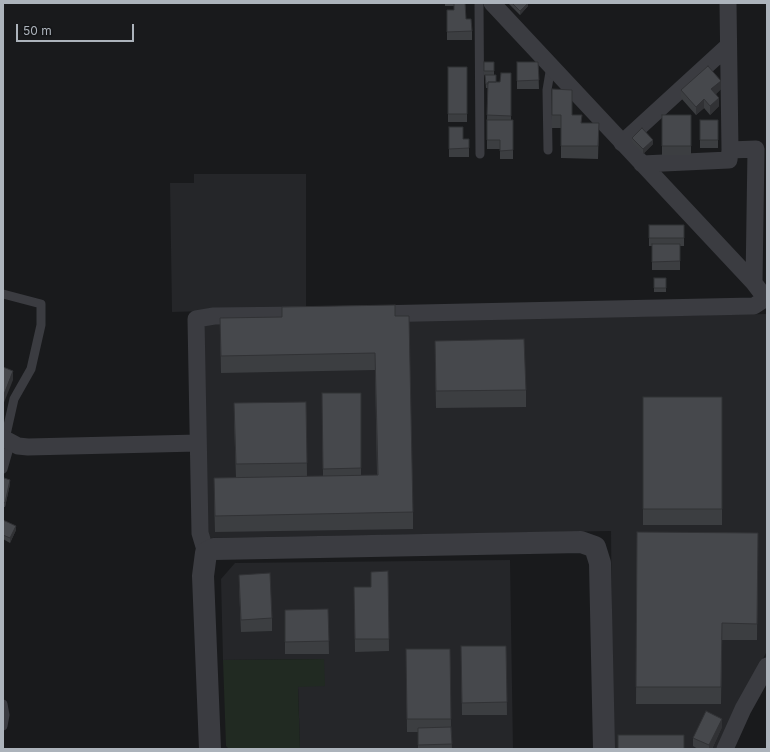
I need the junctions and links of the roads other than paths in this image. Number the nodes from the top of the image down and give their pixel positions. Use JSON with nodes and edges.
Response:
{"nodes":[{"id":1,"x":479,"y":3,"type":"edge"},
{"id":2,"x":492,"y":3,"type":"edge"},
{"id":3,"x":728,"y":3,"type":"edge"},
{"id":4,"x":728,"y":46,"type":"junction"},
{"id":5,"x":551,"y":66,"type":"junction"},
{"id":6,"x":622,"y":143,"type":"junction"},
{"id":7,"x":548,"y":150,"type":"dead end"},
{"id":8,"x":730,"y":150,"type":"junction"},
{"id":9,"x":480,"y":154,"type":"dead end"},
{"id":10,"x":642,"y":164,"type":"junction"},
{"id":11,"x":754,"y":283,"type":"junction"},
{"id":12,"x":3,"y":294,"type":"edge"},
{"id":13,"x":766,"y":299,"type":"edge"},
{"id":14,"x":322,"y":314,"type":"edge"},
{"id":15,"x":353,"y":314,"type":"edge"},
{"id":16,"x":6,"y":439,"type":"edge"},
{"id":17,"x":198,"y":444,"type":"junction"},
{"id":18,"x":3,"y":469,"type":"edge"},
{"id":19,"x":206,"y":554,"type":"junction"},
{"id":20,"x":767,"y":666,"type":"edge"},
{"id":21,"x":3,"y":704,"type":"edge"},
{"id":22,"x":3,"y":726,"type":"edge"},
{"id":23,"x":210,"y":749,"type":"edge"},
{"id":24,"x":604,"y":749,"type":"edge"},
{"id":25,"x":725,"y":749,"type":"edge"}],
"edges":[{"from":1,"to":9,"type":"lane"},
{"from":2,"to":5,"type":"street"},
{"from":3,"to":4,"type":"street"},
{"from":4,"to":6,"type":"street"},
{"from":4,"to":8,"type":"street"},
{"from":5,"to":6,"type":"street"},
{"from":5,"to":7,"type":"lane"},
{"from":6,"to":10,"type":"street"},
{"from":8,"to":10,"type":"street"},
{"from":8,"to":11,"type":"street"},
{"from":10,"to":11,"type":"street"},
{"from":11,"to":13,"type":"street"},
{"from":12,"to":16,"type":"lane"},
{"from":13,"to":15,"type":"street"},
{"from":14,"to":17,"type":"street"},
{"from":16,"to":17,"type":"street"},
{"from":16,"to":18,"type":"lane"},
{"from":17,"to":19,"type":"street"},
{"from":19,"to":23,"type":"street"},
{"from":19,"to":24,"type":"street"},
{"from":20,"to":25,"type":"street"},
{"from":21,"to":22,"type":"lane"}]}
